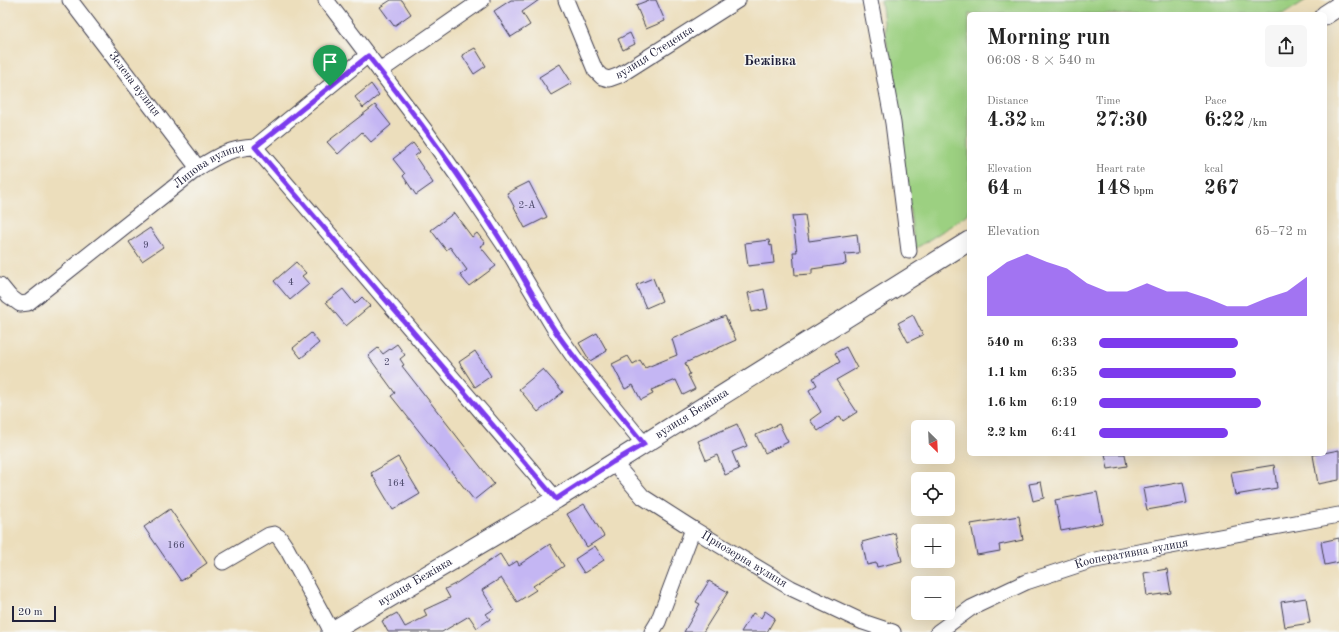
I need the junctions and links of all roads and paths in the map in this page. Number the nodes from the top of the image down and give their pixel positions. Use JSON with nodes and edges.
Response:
{"nodes":[{"id":1,"x":70,"y":0,"type":"edge"},
{"id":2,"x":326,"y":0,"type":"edge"},
{"id":3,"x":482,"y":0,"type":"edge"},
{"id":4,"x":566,"y":0,"type":"edge"},
{"id":5,"x":738,"y":0,"type":"edge"},
{"id":6,"x":870,"y":0,"type":"edge"},
{"id":7,"x":1339,"y":6,"type":"edge"},
{"id":8,"x":1327,"y":14,"type":"edge"},
{"id":9,"x":368,"y":56,"type":"junction"},
{"id":10,"x":380,"y":71,"type":"junction"},
{"id":11,"x":255,"y":147,"type":"junction"},
{"id":12,"x":198,"y":168,"type":"junction"},
{"id":13,"x":967,"y":242,"type":"edge"},
{"id":14,"x":909,"y":251,"type":"dead end"},
{"id":15,"x":3,"y":293,"type":"edge"},
{"id":16,"x":644,"y":444,"type":"junction"},
{"id":17,"x":613,"y":462,"type":"junction"},
{"id":18,"x":556,"y":499,"type":"junction"},
{"id":19,"x":1339,"y":515,"type":"edge"},
{"id":20,"x":693,"y":529,"type":"junction"},
{"id":21,"x":223,"y":562,"type":"dead end"},
{"id":22,"x":332,"y":632,"type":"edge"},
{"id":23,"x":652,"y":632,"type":"edge"},
{"id":24,"x":893,"y":632,"type":"edge"},
{"id":25,"x":938,"y":632,"type":"edge"}],
"edges":[{"from":1,"to":12,"type":"street","name":"Зелена вулиця"},
{"from":2,"to":9,"type":"street"},
{"from":3,"to":10,"type":"street"},
{"from":4,"to":5,"type":"street","name":"вулиця Стеценка"},
{"from":6,"to":14,"type":"street"},
{"from":7,"to":8,"type":"main road"},
{"from":9,"to":10,"type":"street"},
{"from":9,"to":11,"type":"street"},
{"from":10,"to":16,"type":"street"},
{"from":11,"to":12,"type":"street","name":"Липова вулиця"},
{"from":11,"to":18,"type":"street","name":"Липова вулиця"},
{"from":12,"to":15,"type":"street","name":"Липова вулиця"},
{"from":13,"to":16,"type":"main road","name":"вулиця Бежівка"},
{"from":16,"to":17,"type":"main road","name":"вулиця Бежівка"},
{"from":17,"to":18,"type":"main road","name":"вулиця Бежівка"},
{"from":17,"to":20,"type":"street","name":"Приозерна вулиця"},
{"from":18,"to":22,"type":"main road","name":"вулиця Бежівка"},
{"from":19,"to":25,"type":"street","name":"Кооперативна вулиця"},
{"from":20,"to":23,"type":"street"},
{"from":20,"to":24,"type":"street","name":"Приозерна вулиця"},
{"from":21,"to":22,"type":"street"}]}
